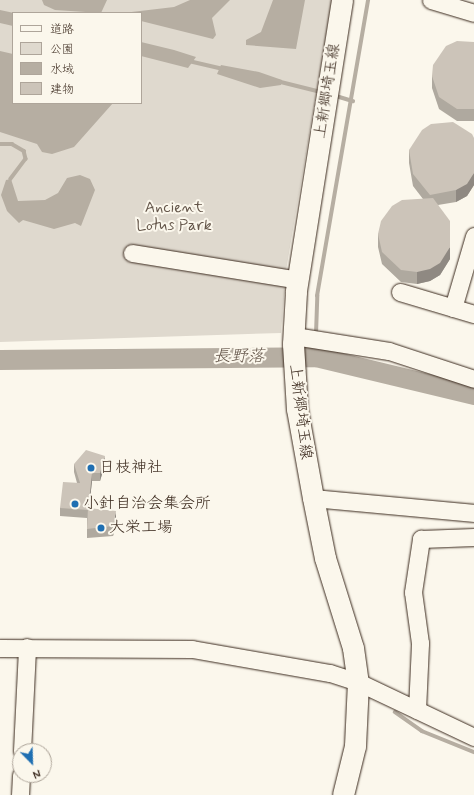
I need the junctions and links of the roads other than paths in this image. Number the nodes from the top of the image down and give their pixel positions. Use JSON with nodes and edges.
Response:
{"nodes":[{"id":1,"x":342,"y":0,"type":"edge"},
{"id":2,"x":431,"y":0,"type":"edge"},
{"id":3,"x":474,"y":13,"type":"edge"},
{"id":4,"x":474,"y":236,"type":"edge"},
{"id":5,"x":132,"y":253,"type":"dead end"},
{"id":6,"x":298,"y":280,"type":"junction"},
{"id":7,"x":400,"y":292,"type":"dead end"},
{"id":8,"x":453,"y":308,"type":"junction"},
{"id":9,"x":474,"y":314,"type":"edge"},
{"id":10,"x":304,"y":338,"type":"junction"},
{"id":11,"x":474,"y":379,"type":"edge"},
{"id":12,"x":313,"y":498,"type":"junction"},
{"id":13,"x":474,"y":513,"type":"edge"},
{"id":14,"x":474,"y":537,"type":"edge"},
{"id":15,"x":27,"y":647,"type":"junction"},
{"id":16,"x":0,"y":648,"type":"edge"},
{"id":17,"x":358,"y":682,"type":"junction"},
{"id":18,"x":418,"y":710,"type":"junction"},
{"id":19,"x":474,"y":737,"type":"edge"},
{"id":20,"x":22,"y":743,"type":"edge"},
{"id":21,"x":21,"y":783,"type":"edge"},
{"id":22,"x":20,"y":795,"type":"edge"},
{"id":23,"x":343,"y":795,"type":"edge"}],
"edges":[{"from":1,"to":6,"type":"main road","name":"上新郷埼玉線"},
{"from":2,"to":3,"type":"street"},
{"from":4,"to":8,"type":"street"},
{"from":5,"to":6,"type":"street"},
{"from":6,"to":10,"type":"main road","name":"上新郷埼玉線"},
{"from":7,"to":8,"type":"street"},
{"from":8,"to":9,"type":"street"},
{"from":10,"to":11,"type":"street"},
{"from":10,"to":12,"type":"main road","name":"上新郷埼玉線"},
{"from":12,"to":13,"type":"street"},
{"from":12,"to":17,"type":"main road","name":"上新郷埼玉線"},
{"from":14,"to":18,"type":"street"},
{"from":15,"to":16,"type":"street"},
{"from":15,"to":17,"type":"street"},
{"from":15,"to":20,"type":"street"},
{"from":17,"to":18,"type":"street"},
{"from":17,"to":23,"type":"main road","name":"上新郷埼玉線"},
{"from":18,"to":19,"type":"street"},
{"from":21,"to":22,"type":"street"}]}
